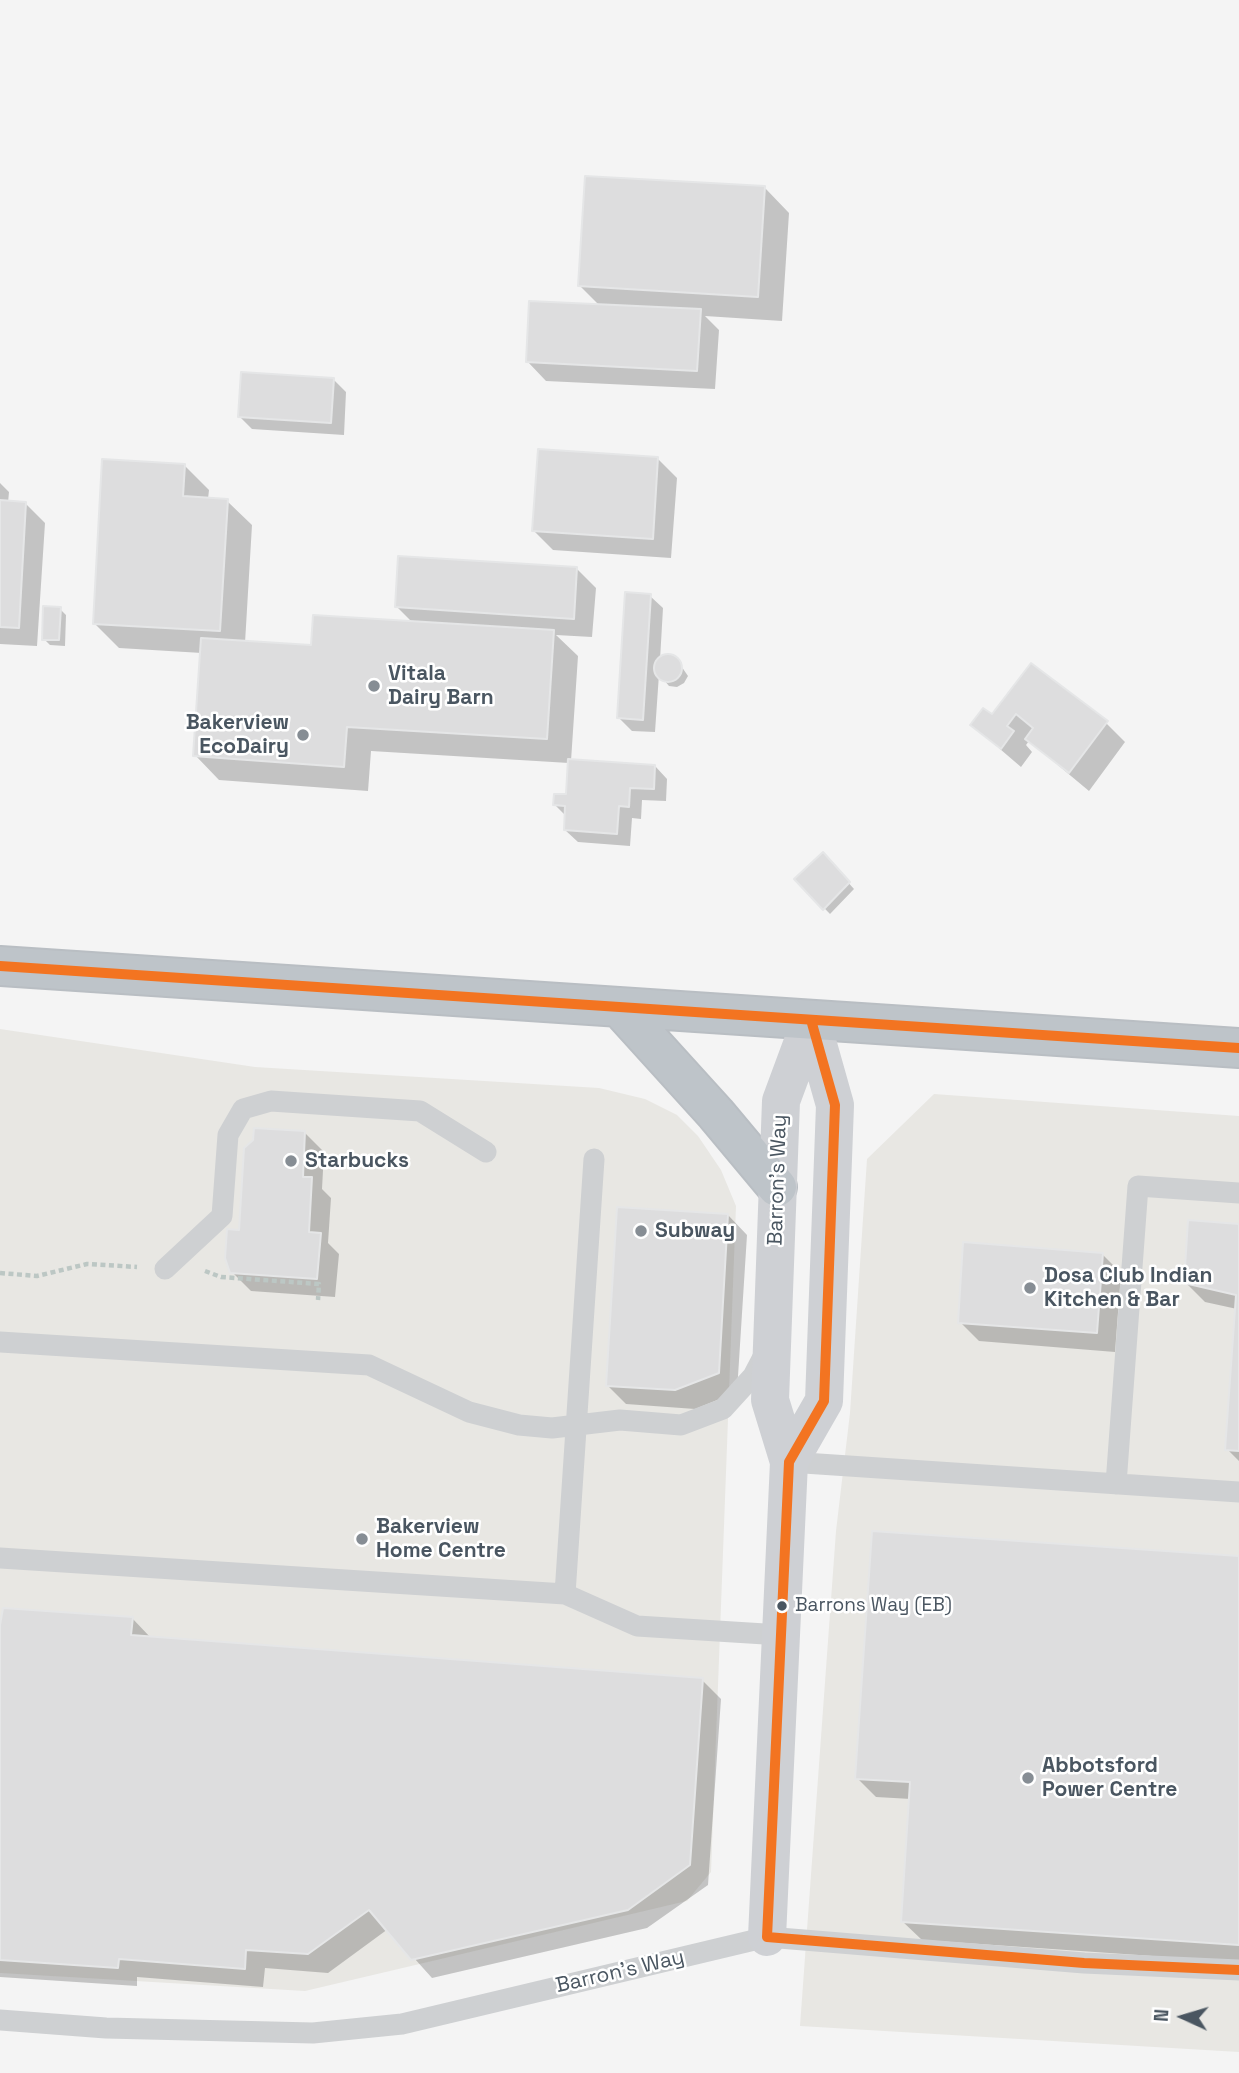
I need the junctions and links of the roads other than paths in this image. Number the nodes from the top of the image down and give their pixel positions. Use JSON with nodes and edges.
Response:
{"nodes":[{"id":1,"x":0,"y":966,"type":"edge"},
{"id":2,"x":619,"y":1007,"type":"junction"},
{"id":3,"x":811,"y":1020,"type":"junction"},
{"id":4,"x":1239,"y":1048,"type":"edge"},
{"id":5,"x":486,"y":1152,"type":"dead end"},
{"id":6,"x":594,"y":1159,"type":"dead end"},
{"id":7,"x":777,"y":1187,"type":"junction"},
{"id":8,"x":1239,"y":1193,"type":"edge"},
{"id":9,"x":165,"y":1269,"type":"dead end"},
{"id":10,"x":772,"y":1341,"type":"junction"},
{"id":11,"x":0,"y":1342,"type":"edge"},
{"id":12,"x":576,"y":1426,"type":"junction"},
{"id":13,"x":789,"y":1462,"type":"junction"},
{"id":14,"x":1116,"y":1484,"type":"junction"},
{"id":15,"x":1239,"y":1492,"type":"edge"},
{"id":16,"x":0,"y":1559,"type":"edge"},
{"id":17,"x":565,"y":1594,"type":"junction"},
{"id":18,"x":781,"y":1635,"type":"junction"},
{"id":19,"x":767,"y":1937,"type":"junction"},
{"id":20,"x":1239,"y":1970,"type":"edge"},
{"id":21,"x":0,"y":2020,"type":"edge"}],
"edges":[{"from":1,"to":2,"type":"highway"},
{"from":2,"to":3,"type":"highway"},
{"from":2,"to":7,"type":"highway"},
{"from":3,"to":4,"type":"highway"},
{"from":3,"to":7,"type":"street","name":"Barron's Way"},
{"from":3,"to":13,"type":"street","name":"Barron's Way"},
{"from":5,"to":9,"type":"lane"},
{"from":6,"to":12,"type":"lane"},
{"from":7,"to":10,"type":"street","name":"Barron's Way"},
{"from":8,"to":14,"type":"lane"},
{"from":10,"to":12,"type":"lane"},
{"from":10,"to":13,"type":"street","name":"Barron's Way"},
{"from":11,"to":12,"type":"lane"},
{"from":12,"to":17,"type":"lane"},
{"from":13,"to":14,"type":"lane"},
{"from":13,"to":18,"type":"street","name":"Barron's Way"},
{"from":14,"to":15,"type":"lane"},
{"from":16,"to":17,"type":"lane"},
{"from":17,"to":18,"type":"lane"},
{"from":18,"to":19,"type":"street","name":"Barron's Way"},
{"from":19,"to":20,"type":"lane"},
{"from":19,"to":21,"type":"lane","name":"Barron's Way"}]}
